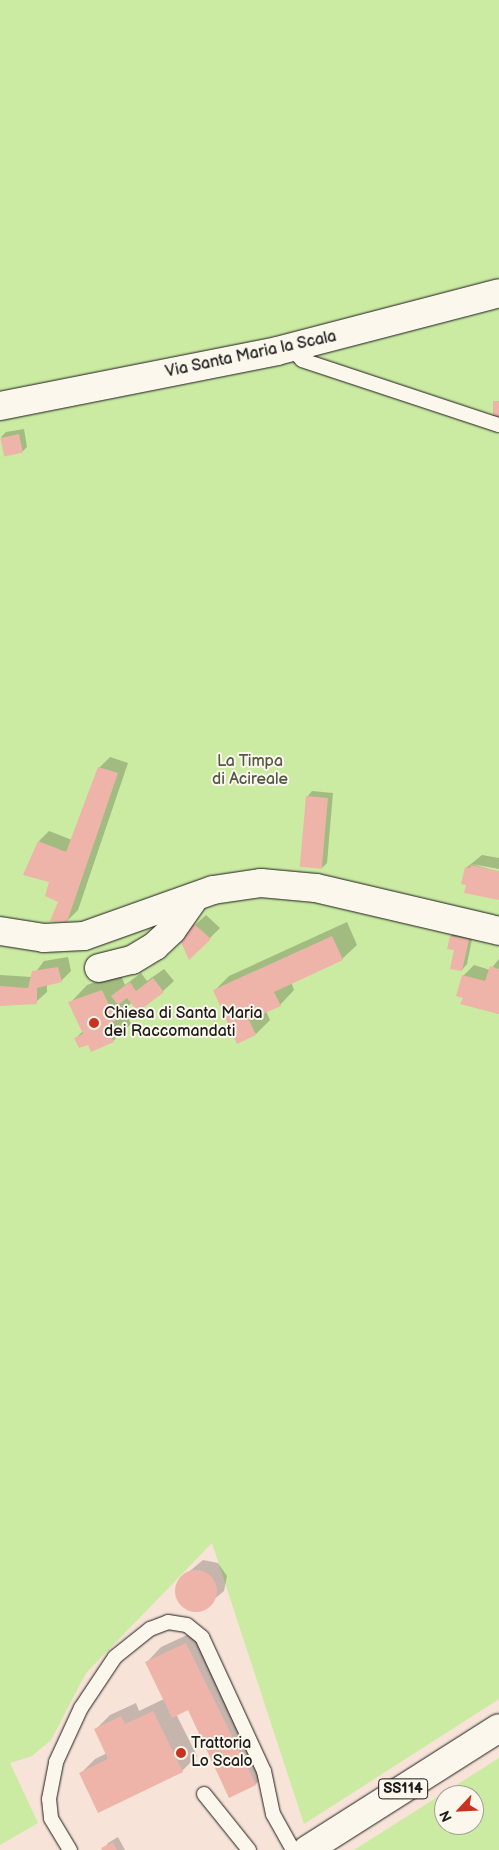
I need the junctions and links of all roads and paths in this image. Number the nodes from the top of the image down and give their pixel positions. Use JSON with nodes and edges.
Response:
{"nodes":[{"id":1,"x":499,"y":293,"type":"edge"},
{"id":2,"x":291,"y":348,"type":"junction"},
{"id":3,"x":0,"y":406,"type":"edge"},
{"id":4,"x":499,"y":425,"type":"edge"},
{"id":5,"x":195,"y":897,"type":"junction"},
{"id":6,"x":0,"y":931,"type":"edge"},
{"id":7,"x":499,"y":931,"type":"edge"},
{"id":8,"x":99,"y":968,"type":"dead end"},
{"id":9,"x":499,"y":1728,"type":"edge"},
{"id":10,"x":204,"y":1794,"type":"dead end"},
{"id":11,"x":70,"y":1850,"type":"edge"},
{"id":12,"x":248,"y":1850,"type":"edge"},
{"id":13,"x":293,"y":1850,"type":"edge"},
{"id":14,"x":307,"y":1850,"type":"edge"}],
"edges":[{"from":1,"to":2,"type":"street","name":"Via Santa Maria la Scala"},
{"from":2,"to":3,"type":"street","name":"Via Santa Maria la Scala"},
{"from":2,"to":4,"type":"lane"},
{"from":5,"to":6,"type":"street"},
{"from":5,"to":7,"type":"street"},
{"from":5,"to":8,"type":"street"},
{"from":9,"to":14,"type":"street","number":"SS114"},
{"from":10,"to":12,"type":"lane"},
{"from":11,"to":13,"type":"lane"}]}
